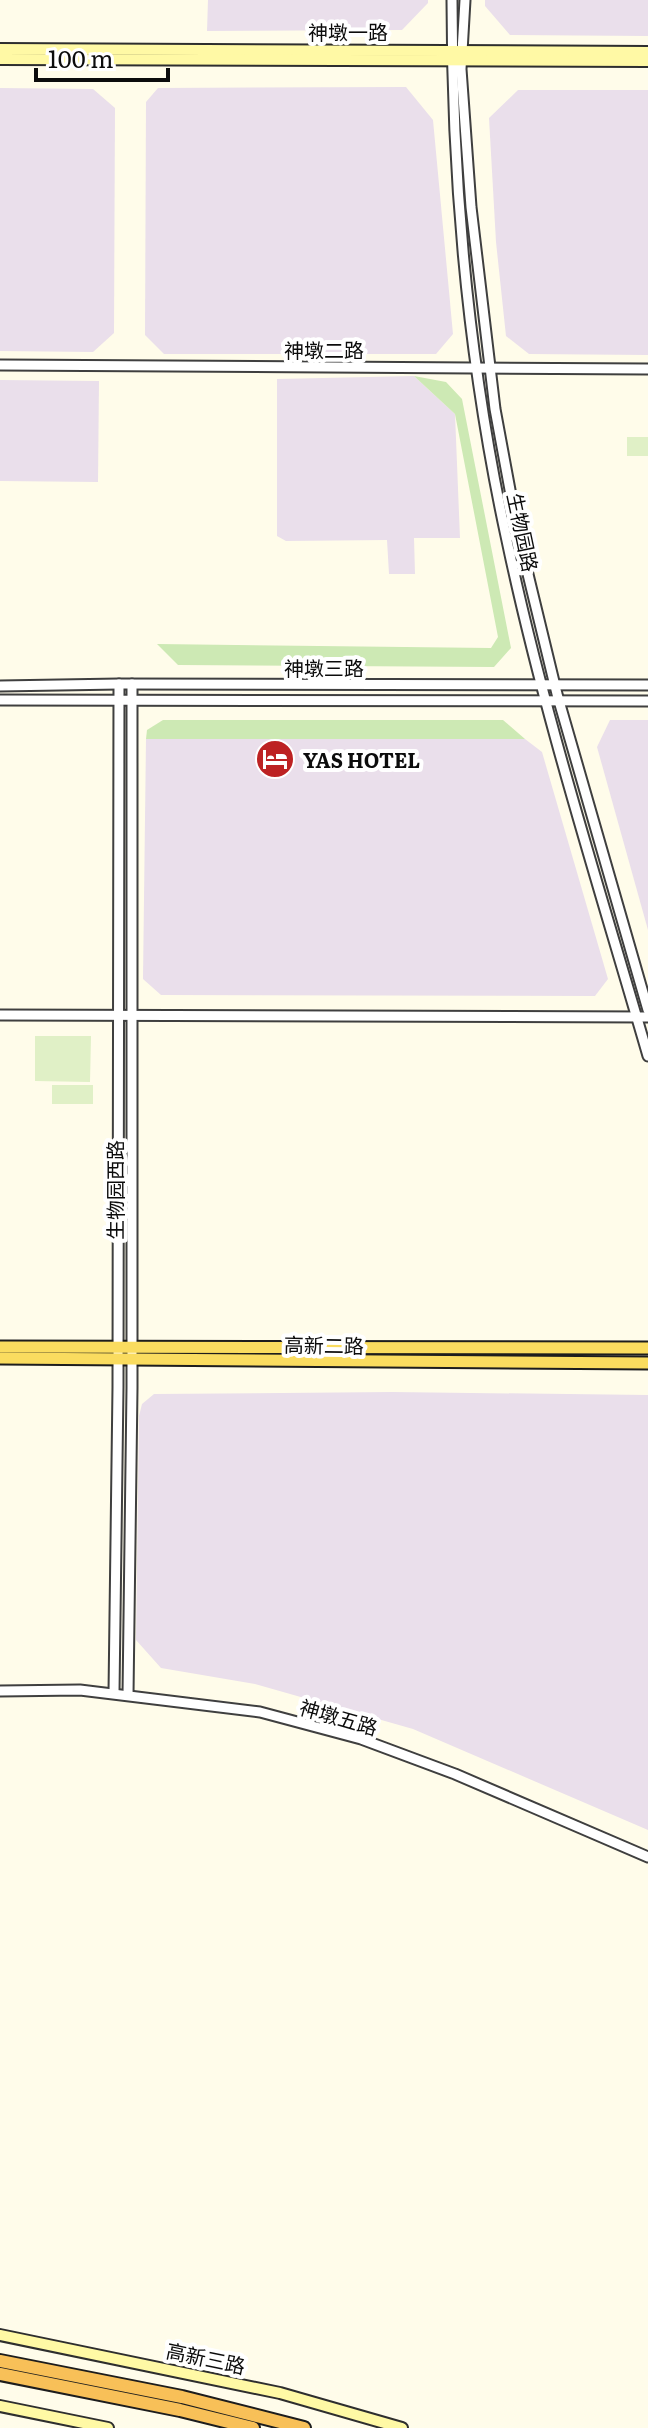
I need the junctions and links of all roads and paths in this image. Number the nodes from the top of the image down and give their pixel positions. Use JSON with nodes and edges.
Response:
{"nodes":[{"id":1,"x":452,"y":0,"type":"edge"},
{"id":2,"x":465,"y":0,"type":"edge"},
{"id":3,"x":0,"y":49,"type":"edge"},
{"id":4,"x":648,"y":52,"type":"edge"},
{"id":5,"x":457,"y":55,"type":"junction"},
{"id":6,"x":0,"y":59,"type":"edge"},
{"id":7,"x":648,"y":61,"type":"edge"},
{"id":8,"x":0,"y":365,"type":"edge"},
{"id":9,"x":477,"y":368,"type":"junction"},
{"id":10,"x":490,"y":368,"type":"junction"},
{"id":11,"x":648,"y":369,"type":"edge"},
{"id":12,"x":119,"y":684,"type":"junction"},
{"id":13,"x":132,"y":684,"type":"junction"},
{"id":14,"x":648,"y":685,"type":"edge"},
{"id":15,"x":0,"y":686,"type":"edge"},
{"id":16,"x":542,"y":686,"type":"junction"},
{"id":17,"x":555,"y":686,"type":"junction"},
{"id":18,"x":0,"y":700,"type":"edge"},
{"id":19,"x":119,"y":700,"type":"junction"},
{"id":20,"x":133,"y":700,"type":"junction"},
{"id":21,"x":544,"y":701,"type":"junction"},
{"id":22,"x":648,"y":701,"type":"edge"},
{"id":23,"x":559,"y":702,"type":"junction"},
{"id":24,"x":648,"y":1010,"type":"edge"},
{"id":25,"x":0,"y":1015,"type":"edge"},
{"id":26,"x":119,"y":1016,"type":"junction"},
{"id":27,"x":133,"y":1016,"type":"junction"},
{"id":28,"x":637,"y":1017,"type":"junction"},
{"id":29,"x":648,"y":1017,"type":"edge"},
{"id":30,"x":648,"y":1056,"type":"edge"},
{"id":31,"x":0,"y":1347,"type":"edge"},
{"id":32,"x":648,"y":1348,"type":"edge"},
{"id":33,"x":118,"y":1353,"type":"junction"},
{"id":34,"x":132,"y":1353,"type":"junction"},
{"id":35,"x":0,"y":1358,"type":"edge"},
{"id":36,"x":648,"y":1363,"type":"edge"},
{"id":37,"x":0,"y":1691,"type":"edge"},
{"id":38,"x":114,"y":1693,"type":"junction"},
{"id":39,"x":128,"y":1695,"type":"junction"},
{"id":40,"x":648,"y":1857,"type":"edge"},
{"id":41,"x":0,"y":2335,"type":"edge"},
{"id":42,"x":0,"y":2361,"type":"edge"},
{"id":43,"x":0,"y":2374,"type":"edge"},
{"id":44,"x":0,"y":2406,"type":"edge"},
{"id":45,"x":108,"y":2428,"type":"edge"},
{"id":46,"x":253,"y":2428,"type":"edge"},
{"id":47,"x":304,"y":2428,"type":"edge"},
{"id":48,"x":402,"y":2428,"type":"edge"}],
"edges":[{"from":1,"to":5,"type":"street","name":"生物园路"},
{"from":2,"to":5,"type":"street","name":"生物园路"},
{"from":3,"to":5,"type":"main road","name":"神墩一路"},
{"from":4,"to":5,"type":"main road","name":"神墩一路"},
{"from":5,"to":6,"type":"main road","name":"神墩一路"},
{"from":5,"to":7,"type":"main road","name":"神墩一路"},
{"from":5,"to":9,"type":"street","name":"生物园路"},
{"from":5,"to":10,"type":"street","name":"生物园路"},
{"from":8,"to":9,"type":"street","name":"神墩二路"},
{"from":9,"to":10,"type":"street","name":"神墩二路"},
{"from":9,"to":16,"type":"street","name":"生物园路"},
{"from":10,"to":11,"type":"street","name":"神墩二路"},
{"from":10,"to":17,"type":"street","name":"生物园路"},
{"from":12,"to":13,"type":"street","name":"神墩三路"},
{"from":12,"to":15,"type":"street","name":"神墩三路"},
{"from":12,"to":19,"type":"street","name":"生物园西路"},
{"from":13,"to":16,"type":"street","name":"神墩三路"},
{"from":13,"to":20,"type":"street","name":"生物园西路"},
{"from":14,"to":17,"type":"street","name":"神墩三路"},
{"from":16,"to":17,"type":"street","name":"神墩三路"},
{"from":16,"to":21,"type":"street","name":"生物园路"},
{"from":17,"to":23,"type":"street","name":"生物园路"},
{"from":18,"to":19,"type":"street","name":"神墩三路"},
{"from":19,"to":20,"type":"street","name":"神墩三路"},
{"from":19,"to":26,"type":"street","name":"生物园西路"},
{"from":20,"to":21,"type":"street","name":"神墩三路"},
{"from":20,"to":27,"type":"street","name":"生物园西路"},
{"from":21,"to":23,"type":"street","name":"神墩三路"},
{"from":21,"to":28,"type":"street","name":"生物园路"},
{"from":22,"to":23,"type":"street","name":"神墩三路"},
{"from":23,"to":24,"type":"street","name":"生物园路"},
{"from":25,"to":26,"type":"street"},
{"from":26,"to":27,"type":"street"},
{"from":26,"to":33,"type":"street","name":"生物园西路"},
{"from":27,"to":28,"type":"street"},
{"from":27,"to":34,"type":"street","name":"生物园西路"},
{"from":28,"to":29,"type":"street"},
{"from":28,"to":30,"type":"street","name":"生物园路"},
{"from":31,"to":33,"type":"main road","name":"高新二路"},
{"from":32,"to":34,"type":"main road","name":"高新二路"},
{"from":33,"to":34,"type":"main road","name":"高新二路"},
{"from":33,"to":35,"type":"main road","name":"高新二路"},
{"from":33,"to":38,"type":"street","name":"生物园西路"},
{"from":34,"to":36,"type":"main road","name":"高新二路"},
{"from":34,"to":39,"type":"street","name":"生物园西路"},
{"from":37,"to":38,"type":"street","name":"神墩五路"},
{"from":38,"to":39,"type":"street","name":"神墩五路"},
{"from":39,"to":40,"type":"street","name":"神墩五路"},
{"from":41,"to":48,"type":"main road","name":"高新三路"},
{"from":42,"to":47,"type":"highway"},
{"from":43,"to":46,"type":"highway"},
{"from":44,"to":45,"type":"main road"}]}
